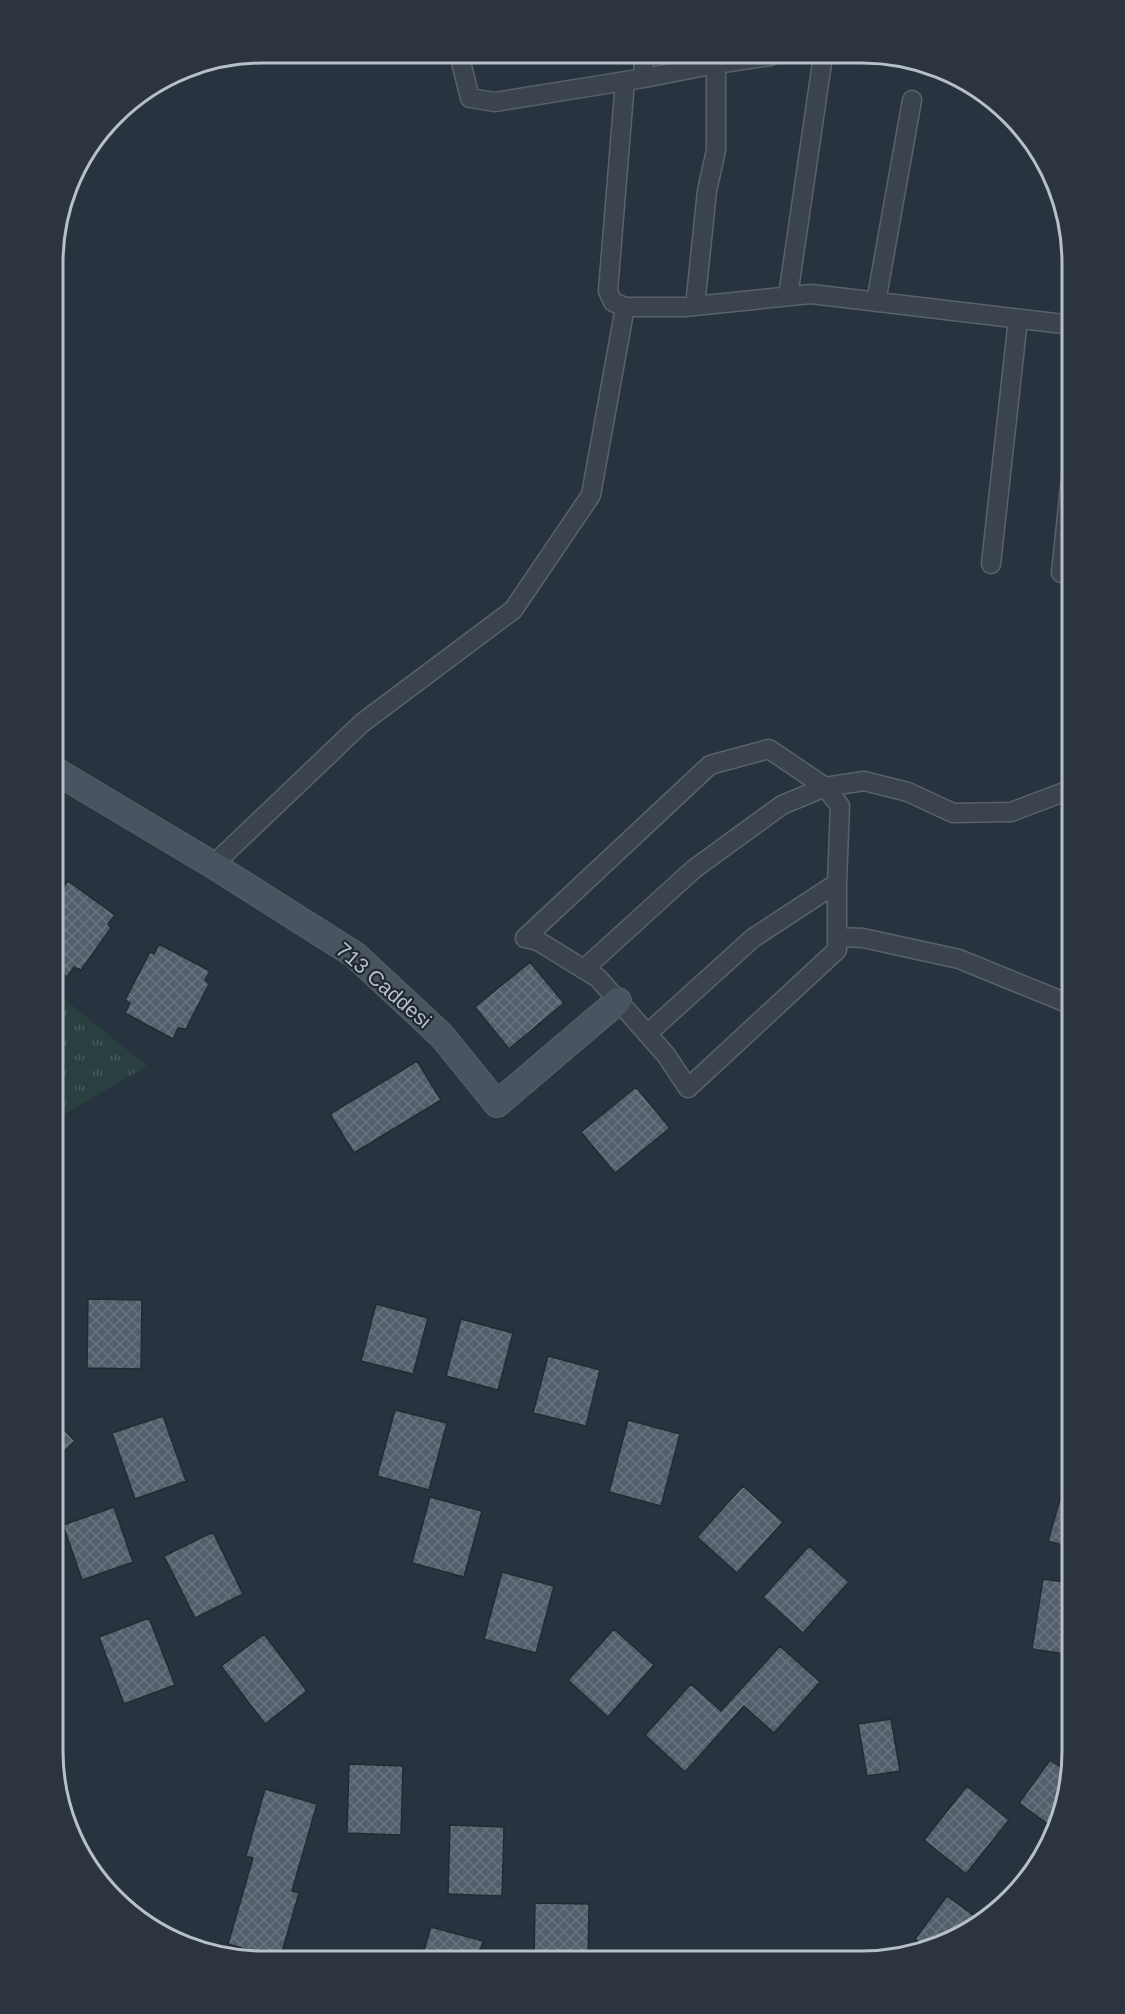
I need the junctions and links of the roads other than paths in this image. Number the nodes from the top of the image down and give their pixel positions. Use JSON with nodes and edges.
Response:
{"nodes":[{"id":1,"x":461,"y":63,"type":"edge"},
{"id":2,"x":643,"y":63,"type":"edge"},
{"id":3,"x":723,"y":63,"type":"edge"},
{"id":4,"x":822,"y":63,"type":"edge"},
{"id":5,"x":716,"y":64,"type":"junction"},
{"id":6,"x":644,"y":78,"type":"junction"},
{"id":7,"x":625,"y":81,"type":"junction"},
{"id":8,"x":912,"y":100,"type":"dead end"},
{"id":9,"x":788,"y":296,"type":"junction"},
{"id":10,"x":876,"y":302,"type":"junction"},
{"id":11,"x":695,"y":306,"type":"junction"},
{"id":12,"x":625,"y":307,"type":"junction"},
{"id":13,"x":1018,"y":319,"type":"junction"},
{"id":14,"x":1062,"y":324,"type":"edge"},
{"id":15,"x":1062,"y":563,"type":"edge"},
{"id":16,"x":991,"y":564,"type":"dead end"},
{"id":17,"x":1061,"y":573,"type":"dead end"},
{"id":18,"x":63,"y":775,"type":"edge"},
{"id":19,"x":825,"y":787,"type":"junction"},
{"id":20,"x":1062,"y":793,"type":"edge"},
{"id":21,"x":213,"y":865,"type":"junction"},
{"id":22,"x":837,"y":883,"type":"junction"},
{"id":23,"x":837,"y":937,"type":"junction"},
{"id":24,"x":584,"y":969,"type":"junction"},
{"id":25,"x":618,"y":1001,"type":"junction"},
{"id":26,"x":1062,"y":1001,"type":"edge"},
{"id":27,"x":647,"y":1034,"type":"junction"}],
"edges":[{"from":1,"to":7,"type":"street"},
{"from":2,"to":6,"type":"street"},
{"from":3,"to":5,"type":"street"},
{"from":4,"to":9,"type":"street"},
{"from":5,"to":6,"type":"street"},
{"from":5,"to":11,"type":"street"},
{"from":6,"to":7,"type":"street"},
{"from":7,"to":12,"type":"street"},
{"from":8,"to":10,"type":"street"},
{"from":9,"to":10,"type":"street"},
{"from":9,"to":11,"type":"street"},
{"from":10,"to":13,"type":"street"},
{"from":11,"to":12,"type":"street"},
{"from":12,"to":21,"type":"street"},
{"from":13,"to":14,"type":"street"},
{"from":13,"to":16,"type":"street"},
{"from":15,"to":17,"type":"street"},
{"from":18,"to":21,"type":"street","name":"713 Caddesi"},
{"from":19,"to":20,"type":"street"},
{"from":19,"to":22,"type":"street"},
{"from":19,"to":24,"type":"street"},
{"from":19,"to":24,"type":"street"},
{"from":21,"to":25,"type":"street","name":"713 Caddesi"},
{"from":22,"to":23,"type":"street"},
{"from":22,"to":27,"type":"street"},
{"from":23,"to":26,"type":"street"},
{"from":23,"to":27,"type":"street"},
{"from":24,"to":25,"type":"street"},
{"from":25,"to":27,"type":"street"}]}
